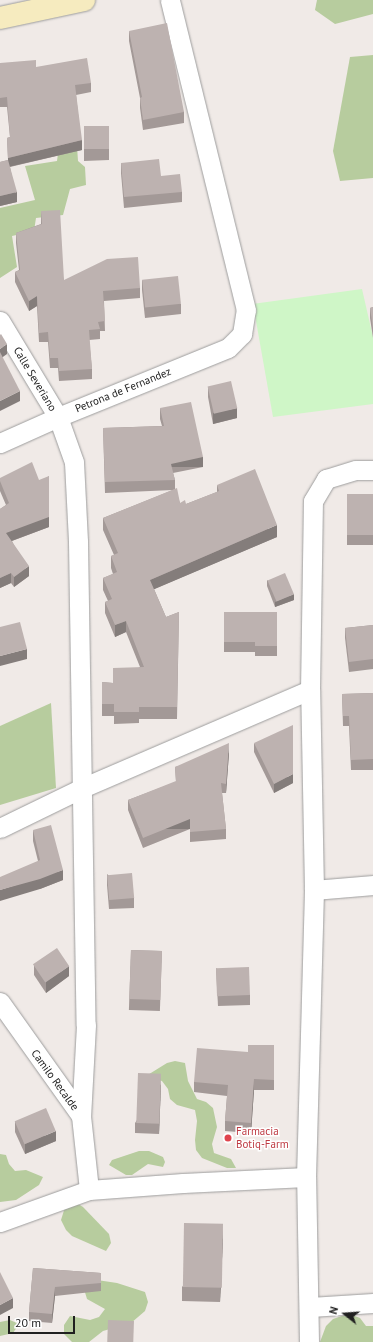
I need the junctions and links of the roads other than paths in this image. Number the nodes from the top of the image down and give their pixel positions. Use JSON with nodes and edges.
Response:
{"nodes":[{"id":1,"x":84,"y":0,"type":"edge"},
{"id":2,"x":170,"y":0,"type":"edge"},
{"id":3,"x":0,"y":18,"type":"edge"},
{"id":4,"x":0,"y":321,"type":"edge"},
{"id":5,"x":58,"y":417,"type":"junction"},
{"id":6,"x":0,"y":443,"type":"edge"},
{"id":7,"x":373,"y":470,"type":"edge"},
{"id":8,"x":310,"y":690,"type":"junction"},
{"id":9,"x":82,"y":788,"type":"junction"},
{"id":10,"x":0,"y":828,"type":"edge"},
{"id":11,"x":373,"y":885,"type":"edge"},
{"id":12,"x":314,"y":890,"type":"junction"},
{"id":13,"x":0,"y":1002,"type":"edge"},
{"id":14,"x":81,"y":1116,"type":"junction"},
{"id":15,"x":306,"y":1177,"type":"junction"},
{"id":16,"x":89,"y":1190,"type":"junction"},
{"id":17,"x":0,"y":1222,"type":"edge"},
{"id":18,"x":373,"y":1303,"type":"edge"},
{"id":19,"x":310,"y":1307,"type":"junction"},
{"id":20,"x":309,"y":1342,"type":"edge"}],
"edges":[{"from":1,"to":3,"type":"street"},
{"from":2,"to":5,"type":"street","name":"Petrona de Fernandez"},
{"from":4,"to":5,"type":"street","name":"Calle Severiano"},
{"from":5,"to":6,"type":"street","name":"Petrona de Fernandez"},
{"from":5,"to":9,"type":"street","name":"Calle Severiano"},
{"from":7,"to":8,"type":"street"},
{"from":8,"to":9,"type":"street"},
{"from":8,"to":12,"type":"street"},
{"from":9,"to":10,"type":"street"},
{"from":9,"to":14,"type":"street","name":"Calle Severiano"},
{"from":11,"to":12,"type":"street"},
{"from":12,"to":15,"type":"street"},
{"from":13,"to":14,"type":"street","name":"Camilo Recalde"},
{"from":14,"to":16,"type":"street","name":"Camilo Recalde"},
{"from":15,"to":16,"type":"street"},
{"from":15,"to":19,"type":"street"},
{"from":16,"to":17,"type":"street"},
{"from":18,"to":19,"type":"street"},
{"from":19,"to":20,"type":"street"}]}
